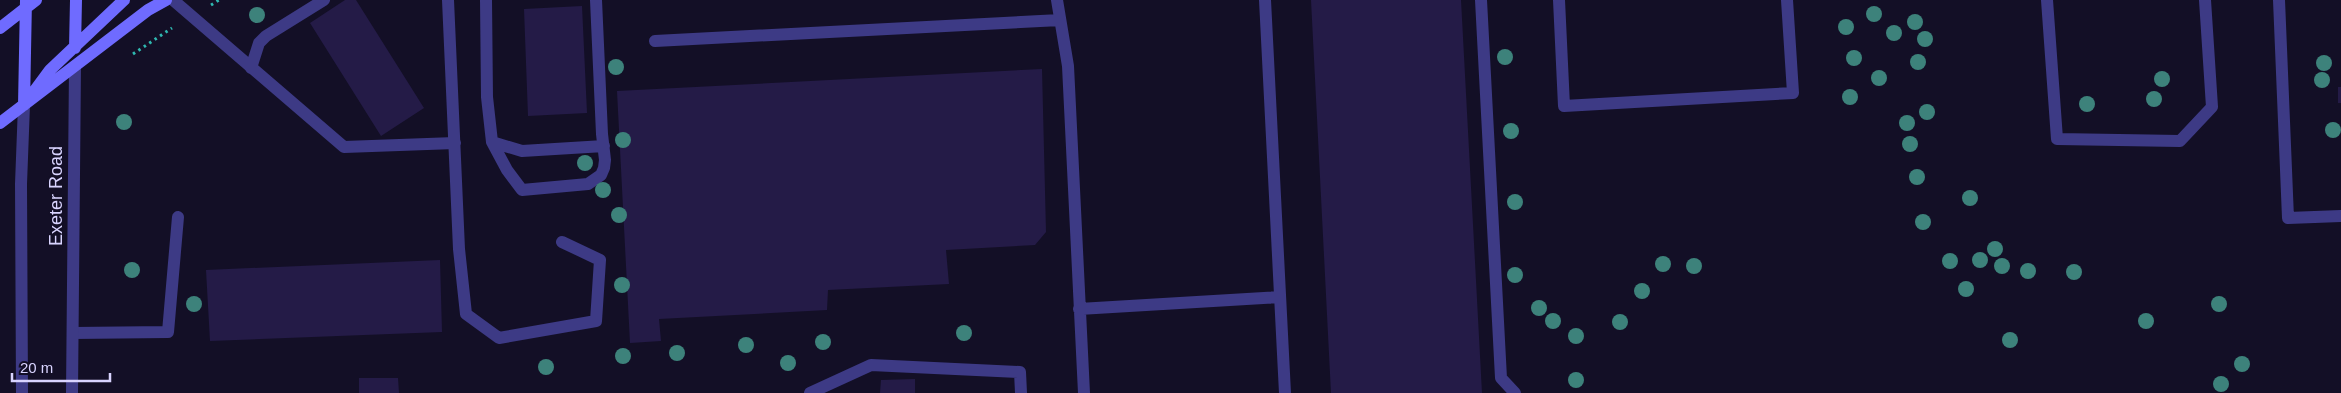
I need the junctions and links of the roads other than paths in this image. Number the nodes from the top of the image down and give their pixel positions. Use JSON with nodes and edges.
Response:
{"nodes":[{"id":1,"x":76,"y":0,"type":"edge"},
{"id":2,"x":124,"y":0,"type":"edge"},
{"id":3,"x":166,"y":0,"type":"edge"},
{"id":4,"x":173,"y":0,"type":"edge"},
{"id":5,"x":324,"y":0,"type":"edge"},
{"id":6,"x":448,"y":0,"type":"edge"},
{"id":7,"x":486,"y":0,"type":"edge"},
{"id":8,"x":596,"y":0,"type":"edge"},
{"id":9,"x":1057,"y":0,"type":"edge"},
{"id":10,"x":1265,"y":0,"type":"edge"},
{"id":11,"x":1481,"y":0,"type":"edge"},
{"id":12,"x":1560,"y":0,"type":"edge"},
{"id":13,"x":1787,"y":0,"type":"edge"},
{"id":14,"x":2047,"y":0,"type":"edge"},
{"id":15,"x":2205,"y":0,"type":"edge"},
{"id":16,"x":2279,"y":0,"type":"edge"},
{"id":17,"x":29,"y":3,"type":"edge"},
{"id":18,"x":1060,"y":20,"type":"junction"},
{"id":19,"x":0,"y":28,"type":"edge"},
{"id":20,"x":655,"y":41,"type":"dead end"},
{"id":21,"x":75,"y":44,"type":"junction"},
{"id":22,"x":75,"y":66,"type":"junction"},
{"id":23,"x":251,"y":68,"type":"junction"},
{"id":24,"x":24,"y":105,"type":"junction"},
{"id":25,"x":0,"y":123,"type":"edge"},
{"id":26,"x":492,"y":142,"type":"junction"},
{"id":27,"x":455,"y":143,"type":"junction"},
{"id":28,"x":604,"y":146,"type":"junction"},
{"id":29,"x":2341,"y":216,"type":"edge"},
{"id":30,"x":178,"y":217,"type":"dead end"},
{"id":31,"x":562,"y":242,"type":"dead end"},
{"id":32,"x":1280,"y":297,"type":"junction"},
{"id":33,"x":1079,"y":310,"type":"junction"},
{"id":34,"x":73,"y":333,"type":"junction"},
{"id":35,"x":22,"y":393,"type":"edge"},
{"id":36,"x":72,"y":393,"type":"edge"},
{"id":37,"x":810,"y":393,"type":"edge"},
{"id":38,"x":1021,"y":393,"type":"edge"},
{"id":39,"x":1084,"y":393,"type":"edge"},
{"id":40,"x":1285,"y":393,"type":"edge"},
{"id":41,"x":1515,"y":393,"type":"edge"}],
"edges":[{"from":1,"to":21,"type":"main road","name":"Exeter Road"},
{"from":2,"to":21,"type":"main road"},
{"from":3,"to":22,"type":"main road"},
{"from":4,"to":23,"type":"street"},
{"from":5,"to":23,"type":"street"},
{"from":6,"to":27,"type":"street"},
{"from":7,"to":26,"type":"street"},
{"from":8,"to":28,"type":"street"},
{"from":9,"to":18,"type":"street"},
{"from":10,"to":32,"type":"street"},
{"from":11,"to":41,"type":"street"},
{"from":12,"to":13,"type":"street"},
{"from":14,"to":15,"type":"street"},
{"from":16,"to":29,"type":"street"},
{"from":17,"to":19,"type":"main road"},
{"from":17,"to":24,"type":"main road","name":"Exeter Road"},
{"from":18,"to":20,"type":"street"},
{"from":18,"to":33,"type":"street"},
{"from":21,"to":22,"type":"main road","name":"Exeter Road"},
{"from":21,"to":24,"type":"main road"},
{"from":22,"to":24,"type":"main road"},
{"from":22,"to":34,"type":"street","name":"Exeter Road"},
{"from":23,"to":27,"type":"street"},
{"from":24,"to":25,"type":"main road"},
{"from":24,"to":35,"type":"street","name":"Exeter Road"},
{"from":26,"to":28,"type":"street"},
{"from":26,"to":28,"type":"street"},
{"from":27,"to":31,"type":"street"},
{"from":30,"to":34,"type":"street"},
{"from":32,"to":33,"type":"street"},
{"from":32,"to":40,"type":"street"},
{"from":33,"to":39,"type":"street"},
{"from":34,"to":36,"type":"street","name":"Exeter Road"},
{"from":37,"to":38,"type":"street"}]}
